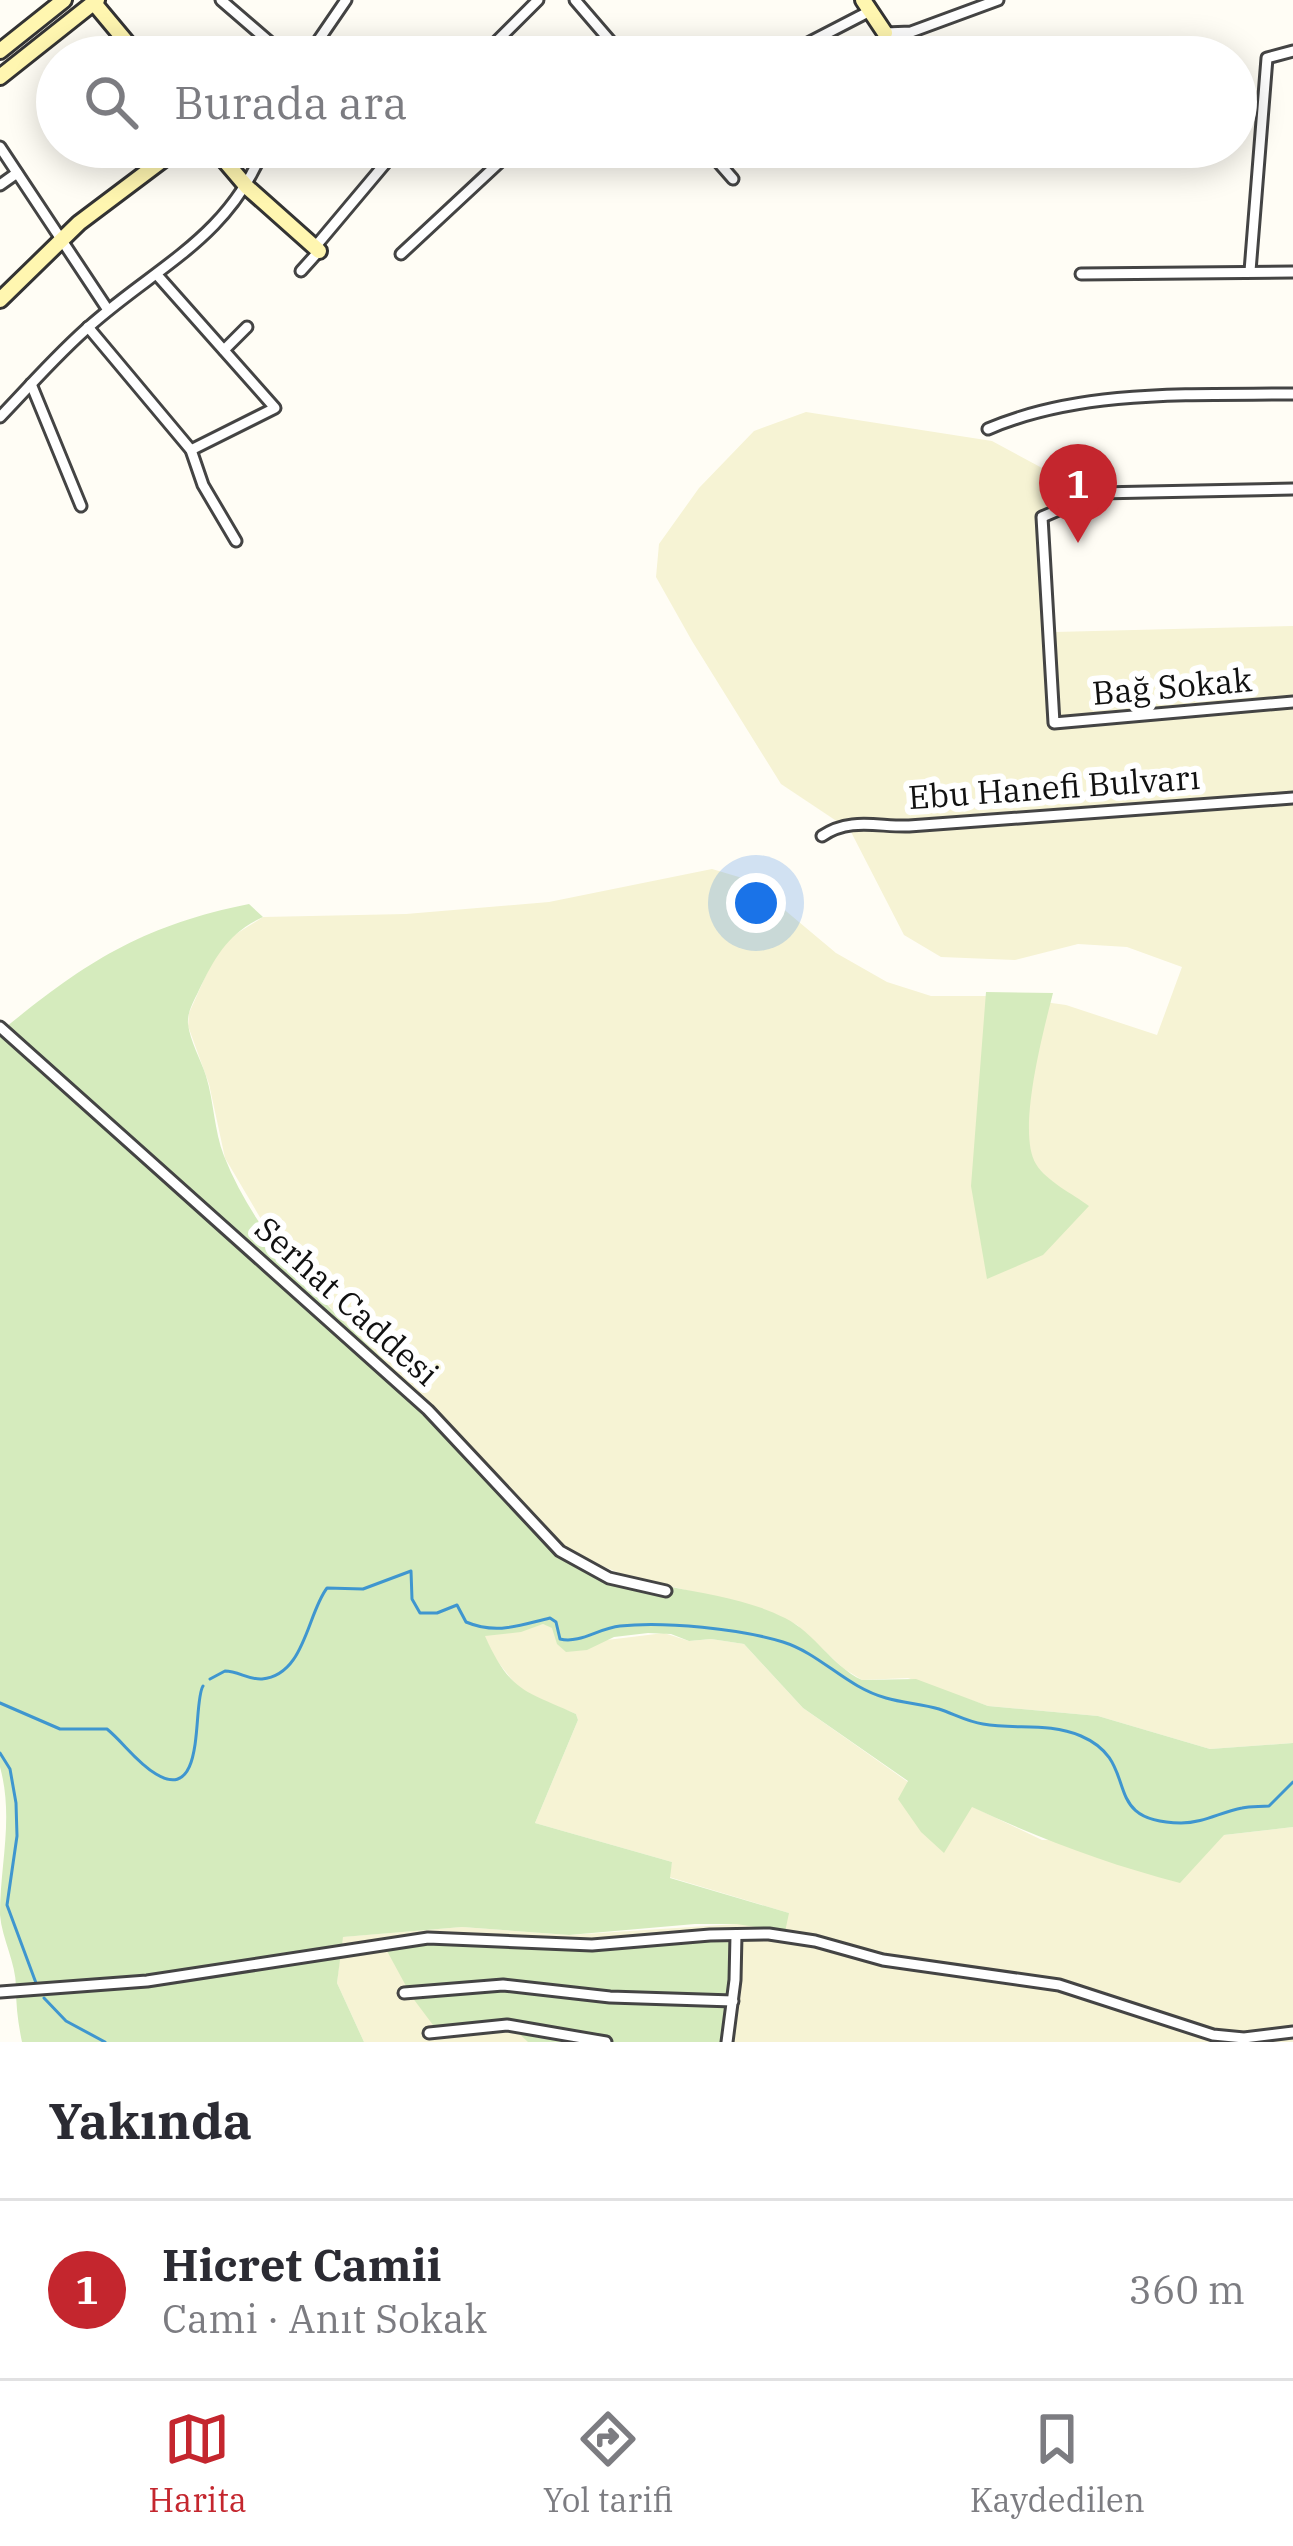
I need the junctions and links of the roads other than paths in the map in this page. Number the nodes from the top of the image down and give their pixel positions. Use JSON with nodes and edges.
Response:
{"nodes":[{"id":1,"x":64,"y":0,"type":"edge"},
{"id":2,"x":220,"y":0,"type":"edge"},
{"id":3,"x":346,"y":0,"type":"edge"},
{"id":4,"x":538,"y":0,"type":"edge"},
{"id":5,"x":575,"y":0,"type":"edge"},
{"id":6,"x":998,"y":0,"type":"edge"},
{"id":7,"x":95,"y":1,"type":"edge"},
{"id":8,"x":866,"y":6,"type":"edge"},
{"id":9,"x":885,"y":34,"type":"joint"},
{"id":10,"x":51,"y":36,"type":"edge"},
{"id":11,"x":122,"y":36,"type":"edge"},
{"id":12,"x":262,"y":36,"type":"edge"},
{"id":13,"x":321,"y":36,"type":"edge"},
{"id":14,"x":503,"y":36,"type":"edge"},
{"id":15,"x":602,"y":36,"type":"edge"},
{"id":16,"x":817,"y":36,"type":"edge"},
{"id":17,"x":36,"y":48,"type":"edge"},
{"id":18,"x":0,"y":51,"type":"edge"},
{"id":19,"x":1293,"y":51,"type":"edge"},
{"id":20,"x":0,"y":77,"type":"edge"},
{"id":21,"x":0,"y":147,"type":"edge"},
{"id":22,"x":151,"y":168,"type":"edge"},
{"id":23,"x":231,"y":168,"type":"edge"},
{"id":24,"x":255,"y":168,"type":"edge"},
{"id":25,"x":382,"y":168,"type":"edge"},
{"id":26,"x":493,"y":168,"type":"edge"},
{"id":27,"x":723,"y":168,"type":"edge"},
{"id":28,"x":17,"y":173,"type":"junction"},
{"id":29,"x":733,"y":179,"type":"dead end"},
{"id":30,"x":0,"y":185,"type":"edge"},
{"id":31,"x":247,"y":187,"type":"junction"},
{"id":32,"x":62,"y":240,"type":"junction"},
{"id":33,"x":317,"y":249,"type":"junction"},
{"id":34,"x":401,"y":254,"type":"dead end"},
{"id":35,"x":301,"y":271,"type":"dead end"},
{"id":36,"x":1250,"y":271,"type":"junction"},
{"id":37,"x":1293,"y":272,"type":"edge"},
{"id":38,"x":1081,"y":274,"type":"dead end"},
{"id":39,"x":158,"y":276,"type":"junction"},
{"id":40,"x":0,"y":300,"type":"edge"},
{"id":41,"x":109,"y":310,"type":"junction"},
{"id":42,"x":88,"y":327,"type":"junction"},
{"id":43,"x":247,"y":327,"type":"dead end"},
{"id":44,"x":224,"y":350,"type":"junction"},
{"id":45,"x":31,"y":385,"type":"junction"},
{"id":46,"x":1293,"y":394,"type":"edge"},
{"id":47,"x":0,"y":417,"type":"edge"},
{"id":48,"x":988,"y":429,"type":"dead end"},
{"id":49,"x":191,"y":450,"type":"junction"},
{"id":50,"x":1293,"y":489,"type":"edge"},
{"id":51,"x":81,"y":506,"type":"dead end"},
{"id":52,"x":236,"y":541,"type":"dead end"},
{"id":53,"x":1293,"y":702,"type":"edge"},
{"id":54,"x":1293,"y":798,"type":"edge"},
{"id":55,"x":822,"y":836,"type":"dead end"},
{"id":56,"x":0,"y":1028,"type":"edge"},
{"id":57,"x":666,"y":1591,"type":"dead end"},
{"id":58,"x":736,"y":1935,"type":"junction"},
{"id":59,"x":0,"y":1992,"type":"edge"},
{"id":60,"x":404,"y":1993,"type":"dead end"},
{"id":61,"x":733,"y":2001,"type":"junction"},
{"id":62,"x":1293,"y":2032,"type":"edge"},
{"id":63,"x":429,"y":2033,"type":"dead end"},
{"id":64,"x":606,"y":2042,"type":"edge"},
{"id":65,"x":727,"y":2042,"type":"edge"}],
"edges":[{"from":1,"to":18,"type":"street"},
{"from":2,"to":12,"type":"street"},
{"from":3,"to":13,"type":"street"},
{"from":4,"to":14,"type":"street"},
{"from":5,"to":15,"type":"street"},
{"from":6,"to":9,"type":"street"},
{"from":7,"to":10,"type":"street"},
{"from":7,"to":11,"type":"street"},
{"from":8,"to":9,"type":"street"},
{"from":8,"to":16,"type":"street"},
{"from":17,"to":20,"type":"street"},
{"from":19,"to":36,"type":"street"},
{"from":21,"to":28,"type":"street"},
{"from":22,"to":32,"type":"street"},
{"from":23,"to":31,"type":"street"},
{"from":24,"to":31,"type":"street"},
{"from":25,"to":33,"type":"street"},
{"from":26,"to":34,"type":"street"},
{"from":27,"to":29,"type":"street"},
{"from":28,"to":30,"type":"street"},
{"from":28,"to":32,"type":"street"},
{"from":31,"to":33,"type":"street"},
{"from":31,"to":39,"type":"street"},
{"from":32,"to":40,"type":"street"},
{"from":32,"to":41,"type":"street"},
{"from":33,"to":35,"type":"street"},
{"from":36,"to":37,"type":"street"},
{"from":36,"to":38,"type":"street"},
{"from":39,"to":41,"type":"street"},
{"from":39,"to":44,"type":"street"},
{"from":41,"to":42,"type":"street"},
{"from":42,"to":45,"type":"street"},
{"from":42,"to":49,"type":"street"},
{"from":43,"to":44,"type":"street"},
{"from":44,"to":49,"type":"street"},
{"from":45,"to":47,"type":"street"},
{"from":45,"to":51,"type":"street"},
{"from":46,"to":48,"type":"street"},
{"from":49,"to":52,"type":"street"},
{"from":50,"to":53,"type":"street","name":"Bağ Sokak"},
{"from":54,"to":55,"type":"street","name":"Ebu Hanefi Bulvarı"},
{"from":56,"to":57,"type":"street","name":"Serhat Caddesi"},
{"from":58,"to":59,"type":"street"},
{"from":58,"to":61,"type":"street"},
{"from":58,"to":62,"type":"street"},
{"from":60,"to":61,"type":"street"},
{"from":61,"to":65,"type":"street"},
{"from":63,"to":64,"type":"street"}]}
